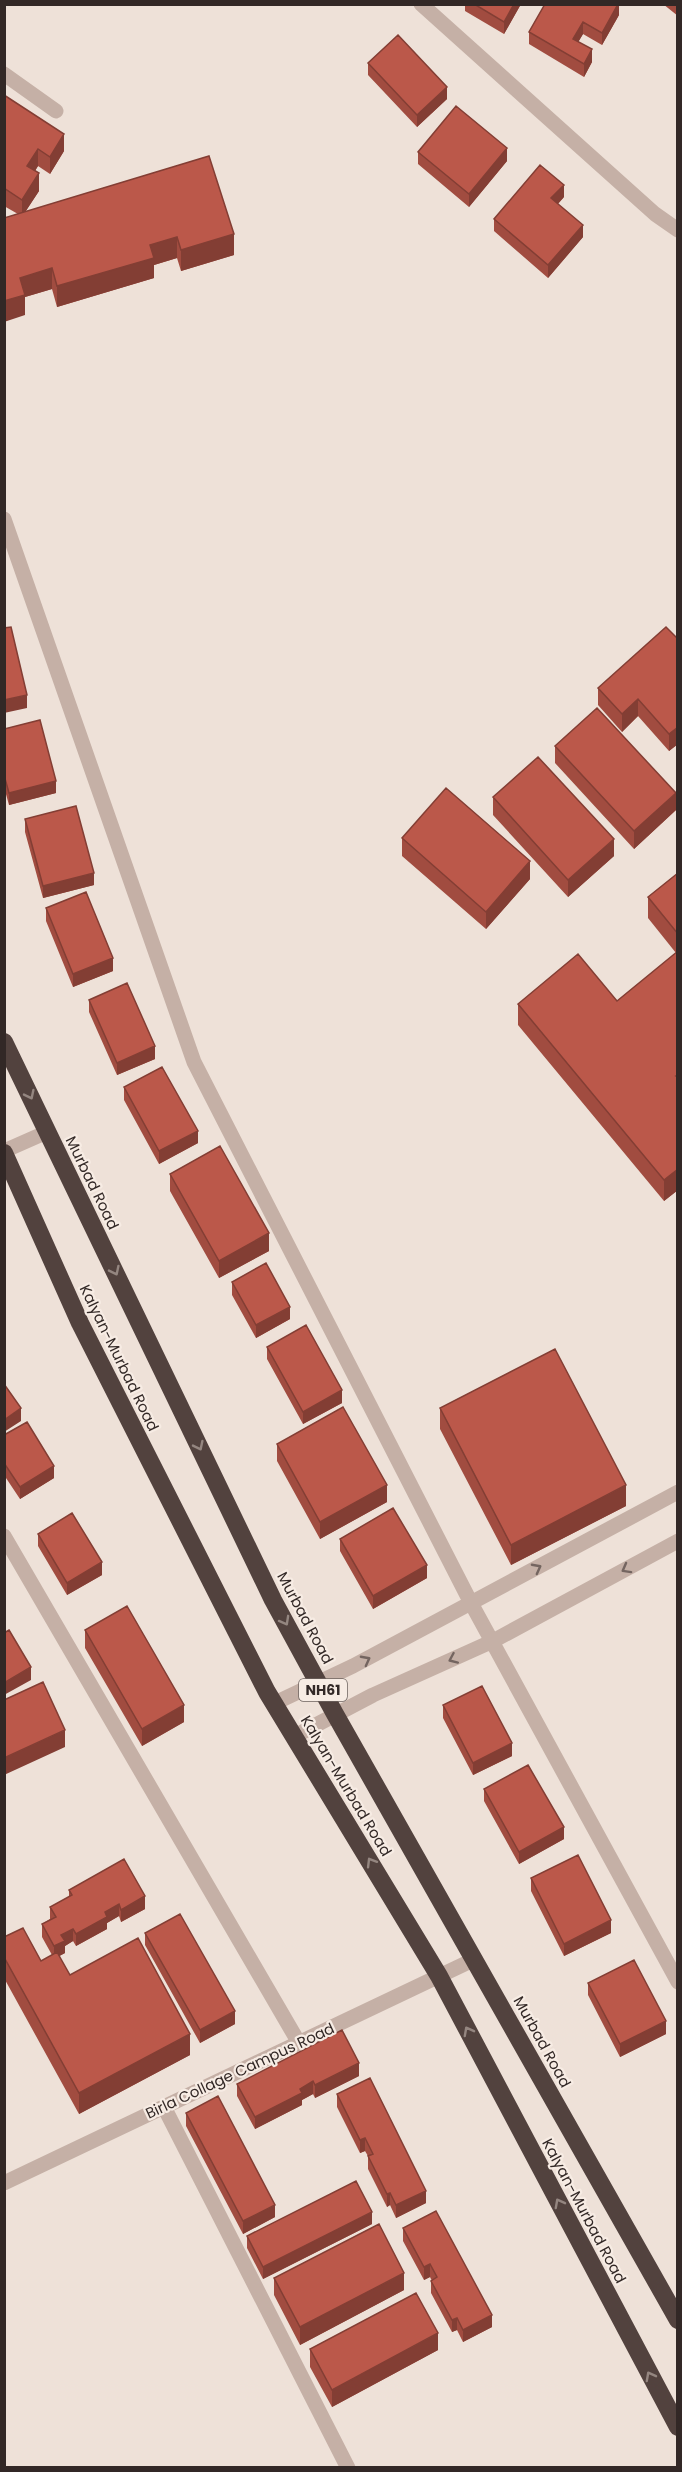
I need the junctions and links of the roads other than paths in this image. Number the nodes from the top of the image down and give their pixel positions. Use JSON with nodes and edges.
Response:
{"nodes":[{"id":1,"x":422,"y":4,"type":"edge"},
{"id":2,"x":4,"y":74,"type":"edge"},
{"id":3,"x":56,"y":111,"type":"dead end"},
{"id":4,"x":678,"y":230,"type":"edge"},
{"id":5,"x":4,"y":519,"type":"edge"},
{"id":6,"x":4,"y":1042,"type":"edge"},
{"id":7,"x":47,"y":1131,"type":"junction"},
{"id":8,"x":4,"y":1152,"type":"edge"},
{"id":9,"x":678,"y":1492,"type":"edge"},
{"id":10,"x":4,"y":1536,"type":"edge"},
{"id":11,"x":678,"y":1541,"type":"edge"},
{"id":12,"x":471,"y":1603,"type":"junction"},
{"id":13,"x":493,"y":1641,"type":"junction"},
{"id":14,"x":319,"y":1682,"type":"junction"},
{"id":15,"x":275,"y":1703,"type":"junction"},
{"id":16,"x":335,"y":1714,"type":"junction"},
{"id":17,"x":296,"y":1736,"type":"junction"},
{"id":18,"x":475,"y":1959,"type":"junction"},
{"id":19,"x":439,"y":1976,"type":"junction"},
{"id":20,"x":678,"y":1982,"type":"edge"},
{"id":21,"x":299,"y":2043,"type":"junction"},
{"id":22,"x":165,"y":2107,"type":"junction"},
{"id":23,"x":4,"y":2183,"type":"edge"},
{"id":24,"x":678,"y":2320,"type":"edge"},
{"id":25,"x":678,"y":2427,"type":"edge"},
{"id":26,"x":348,"y":2468,"type":"edge"}],
"edges":[{"from":1,"to":4,"type":"street"},
{"from":2,"to":3,"type":"street"},
{"from":5,"to":12,"type":"street"},
{"from":6,"to":7,"type":"highway","name":"Murbad Road","number":"NH61","one_way":true},
{"from":7,"to":8,"type":"street"},
{"from":7,"to":14,"type":"highway","name":"Murbad Road","number":"NH61","one_way":true},
{"from":8,"to":15,"type":"highway","name":"Kalyan-Murbad Road","number":"NH61"},
{"from":12,"to":9,"type":"street","one_way":true},
{"from":10,"to":21,"type":"street"},
{"from":11,"to":13,"type":"street","one_way":true},
{"from":12,"to":13,"type":"street"},
{"from":14,"to":12,"type":"street","one_way":true},
{"from":13,"to":16,"type":"street","one_way":true},
{"from":13,"to":20,"type":"street"},
{"from":14,"to":15,"type":"street"},
{"from":14,"to":16,"type":"highway","name":"Murbad Road","number":"NH61"},
{"from":15,"to":17,"type":"highway","name":"Kalyan-Murbad Road","number":"NH61"},
{"from":16,"to":17,"type":"street"},
{"from":16,"to":18,"type":"highway","name":"Murbad Road","number":"NH61"},
{"from":19,"to":17,"type":"highway","name":"Kalyan-Murbad Road","number":"NH61","one_way":true},
{"from":18,"to":19,"type":"street","name":"Birla Collage Campus Road"},
{"from":18,"to":24,"type":"highway","name":"Murbad Road","number":"NH61"},
{"from":19,"to":21,"type":"street","name":"Birla Collage Campus Road"},
{"from":25,"to":19,"type":"highway","name":"Kalyan-Murbad Road","number":"NH61","one_way":true},
{"from":21,"to":22,"type":"street","name":"Birla Collage Campus Road"},
{"from":22,"to":23,"type":"street","name":"Birla Collage Campus Road"},
{"from":22,"to":26,"type":"street"}]}
